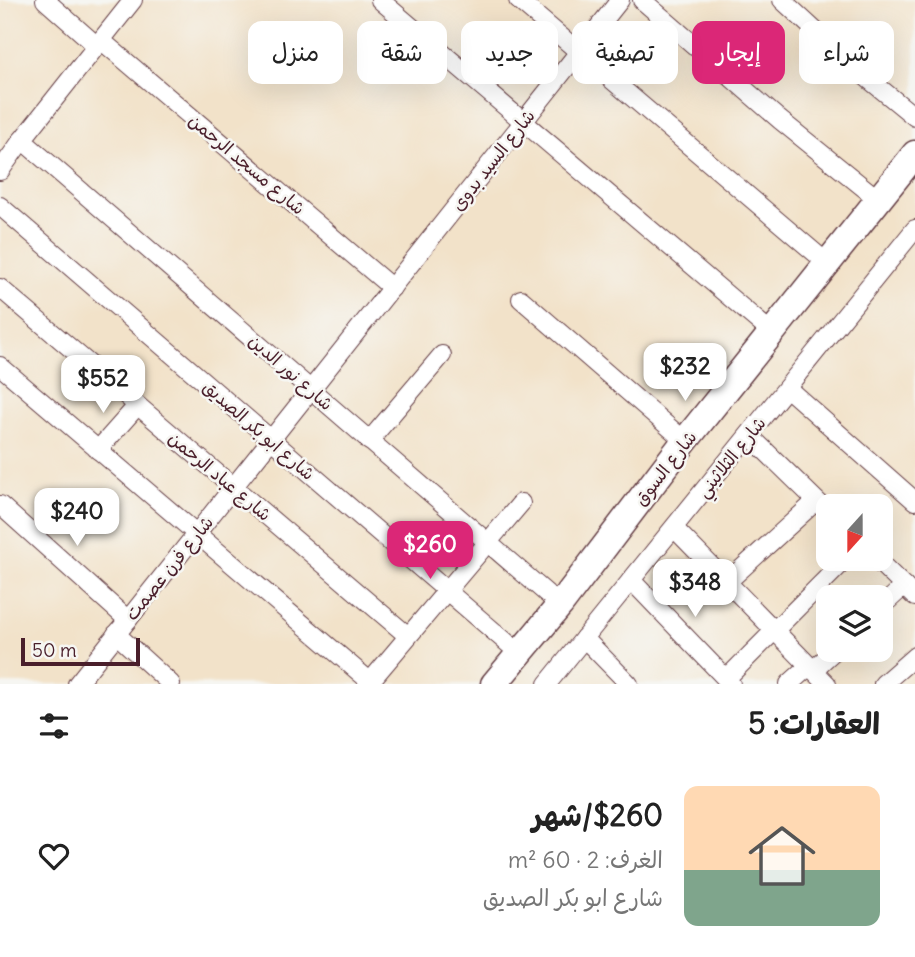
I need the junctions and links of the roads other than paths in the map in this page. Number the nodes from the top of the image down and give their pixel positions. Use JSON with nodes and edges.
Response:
{"nodes":[{"id":1,"x":45,"y":0,"type":"edge"},
{"id":2,"x":133,"y":0,"type":"edge"},
{"id":3,"x":380,"y":0,"type":"edge"},
{"id":4,"x":518,"y":0,"type":"edge"},
{"id":5,"x":620,"y":0,"type":"edge"},
{"id":6,"x":642,"y":0,"type":"edge"},
{"id":7,"x":782,"y":0,"type":"edge"},
{"id":8,"x":603,"y":21,"type":"edge"},
{"id":9,"x":100,"y":43,"type":"junction"},
{"id":10,"x":572,"y":48,"type":"edge"},
{"id":11,"x":572,"y":61,"type":"edge"},
{"id":12,"x":615,"y":84,"type":"edge"},
{"id":13,"x":915,"y":117,"type":"edge"},
{"id":14,"x":523,"y":122,"type":"junction"},
{"id":15,"x":22,"y":140,"type":"junction"},
{"id":16,"x":915,"y":155,"type":"edge"},
{"id":17,"x":0,"y":171,"type":"edge"},
{"id":18,"x":879,"y":200,"type":"junction"},
{"id":19,"x":0,"y":206,"type":"edge"},
{"id":20,"x":915,"y":229,"type":"edge"},
{"id":21,"x":827,"y":263,"type":"junction"},
{"id":22,"x":0,"y":288,"type":"edge"},
{"id":23,"x":392,"y":288,"type":"junction"},
{"id":24,"x":521,"y":299,"type":"dead end"},
{"id":25,"x":772,"y":333,"type":"junction"},
{"id":26,"x":442,"y":355,"type":"dead end"},
{"id":27,"x":0,"y":366,"type":"edge"},
{"id":28,"x":787,"y":388,"type":"junction"},
{"id":29,"x":311,"y":390,"type":"junction"},
{"id":30,"x":137,"y":406,"type":"junction"},
{"id":31,"x":749,"y":435,"type":"junction"},
{"id":32,"x":271,"y":440,"type":"junction"},
{"id":33,"x":369,"y":440,"type":"junction"},
{"id":34,"x":685,"y":441,"type":"junction"},
{"id":35,"x":99,"y":450,"type":"junction"},
{"id":36,"x":233,"y":488,"type":"junction"},
{"id":37,"x":816,"y":500,"type":"edge"},
{"id":38,"x":915,"y":501,"type":"edge"},
{"id":39,"x":521,"y":502,"type":"dead end"},
{"id":40,"x":0,"y":505,"type":"edge"},
{"id":41,"x":816,"y":511,"type":"edge"},
{"id":42,"x":674,"y":528,"type":"junction"},
{"id":43,"x":196,"y":533,"type":"junction"},
{"id":44,"x":487,"y":542,"type":"junction"},
{"id":45,"x":834,"y":571,"type":"edge"},
{"id":46,"x":888,"y":571,"type":"edge"},
{"id":47,"x":631,"y":580,"type":"junction"},
{"id":48,"x":727,"y":582,"type":"junction"},
{"id":49,"x":447,"y":591,"type":"junction"},
{"id":50,"x":909,"y":592,"type":"edge"},
{"id":51,"x":893,"y":601,"type":"edge"},
{"id":52,"x":560,"y":605,"type":"junction"},
{"id":53,"x":128,"y":620,"type":"junction"},
{"id":54,"x":775,"y":631,"type":"junction"},
{"id":55,"x":116,"y":634,"type":"junction"},
{"id":56,"x":408,"y":636,"type":"junction"},
{"id":57,"x":584,"y":638,"type":"junction"},
{"id":58,"x":519,"y":653,"type":"junction"},
{"id":59,"x":915,"y":656,"type":"edge"},
{"id":60,"x":819,"y":662,"type":"edge"},
{"id":61,"x":811,"y":668,"type":"junction"},
{"id":62,"x":729,"y":681,"type":"edge"},
{"id":63,"x":370,"y":683,"type":"edge"},
{"id":64,"x":77,"y":684,"type":"edge"},
{"id":65,"x":171,"y":684,"type":"edge"},
{"id":66,"x":494,"y":684,"type":"edge"},
{"id":67,"x":547,"y":684,"type":"edge"},
{"id":68,"x":629,"y":684,"type":"edge"},
{"id":69,"x":789,"y":684,"type":"edge"},
{"id":70,"x":827,"y":684,"type":"edge"},
{"id":71,"x":883,"y":684,"type":"edge"}],
"edges":[{"from":1,"to":9,"type":"street","name":"شارع مسجد الرحمن"},
{"from":2,"to":9,"type":"street"},
{"from":3,"to":14,"type":"street"},
{"from":4,"to":10,"type":"street"},
{"from":5,"to":8,"type":"street","name":"شارع السيد بدوى"},
{"from":6,"to":18,"type":"street"},
{"from":7,"to":13,"type":"street"},
{"from":9,"to":15,"type":"street"},
{"from":9,"to":23,"type":"street","name":"شارع مسجد الرحمن"},
{"from":11,"to":14,"type":"street","name":"شارع السيد بدوى"},
{"from":12,"to":21,"type":"street"},
{"from":14,"to":23,"type":"street","name":"شارع السيد بدوى"},
{"from":14,"to":25,"type":"street"},
{"from":15,"to":17,"type":"street"},
{"from":15,"to":29,"type":"street","name":"شارع نور الدين"},
{"from":16,"to":18,"type":"street","name":"شارع السوق"},
{"from":18,"to":21,"type":"street","name":"شارع السوق"},
{"from":19,"to":32,"type":"street","name":"شارع ابو بكر الصديق"},
{"from":20,"to":28,"type":"street","name":"شارع الثلاثيني"},
{"from":21,"to":25,"type":"street","name":"شارع السوق"},
{"from":22,"to":30,"type":"street","name":"شارع عباد الرحمن"},
{"from":23,"to":29,"type":"street","name":"شارع فرن عصمت"},
{"from":24,"to":34,"type":"street"},
{"from":25,"to":34,"type":"street","name":"شارع السوق"},
{"from":26,"to":33,"type":"street"},
{"from":27,"to":35,"type":"street"},
{"from":28,"to":31,"type":"street","name":"شارع الثلاثيني"},
{"from":28,"to":38,"type":"street"},
{"from":29,"to":32,"type":"street","name":"شارع فرن عصمت"},
{"from":29,"to":33,"type":"street","name":"شارع نور الدين"},
{"from":30,"to":35,"type":"street"},
{"from":30,"to":36,"type":"street","name":"شارع عباد الرحمن"},
{"from":31,"to":37,"type":"street"},
{"from":31,"to":42,"type":"street","name":"شارع الثلاثيني"},
{"from":32,"to":36,"type":"street","name":"شارع فرن عصمت"},
{"from":32,"to":49,"type":"street","name":"شارع ابو بكر الصديق"},
{"from":33,"to":44,"type":"street","name":"شارع نور الدين"},
{"from":34,"to":52,"type":"street","name":"شارع السوق"},
{"from":35,"to":43,"type":"street"},
{"from":36,"to":43,"type":"street","name":"شارع فرن عصمت"},
{"from":36,"to":56,"type":"street","name":"شارع عباد الرحمن"},
{"from":39,"to":44,"type":"street"},
{"from":40,"to":53,"type":"street"},
{"from":41,"to":48,"type":"street"},
{"from":42,"to":47,"type":"street","name":"شارع الثلاثيني"},
{"from":42,"to":48,"type":"street"},
{"from":43,"to":53,"type":"street","name":"شارع فرن عصمت"},
{"from":43,"to":63,"type":"street"},
{"from":44,"to":49,"type":"street"},
{"from":44,"to":52,"type":"street","name":"شارع نور الدين"},
{"from":45,"to":54,"type":"street"},
{"from":46,"to":50,"type":"street"},
{"from":47,"to":57,"type":"street","name":"شارع الثلاثيني"},
{"from":47,"to":62,"type":"street"},
{"from":48,"to":54,"type":"street"},
{"from":49,"to":56,"type":"street"},
{"from":49,"to":58,"type":"street","name":"شارع ابو بكر الصديق"},
{"from":50,"to":51,"type":"street"},
{"from":52,"to":58,"type":"street","name":"شارع السوق"},
{"from":53,"to":55,"type":"street","name":"شارع فرن عصمت"},
{"from":54,"to":61,"type":"street"},
{"from":54,"to":62,"type":"street"},
{"from":55,"to":64,"type":"street","name":"شارع فرن عصمت"},
{"from":55,"to":65,"type":"street"},
{"from":56,"to":63,"type":"street"},
{"from":57,"to":67,"type":"street","name":"شارع الثلاثيني"},
{"from":57,"to":68,"type":"street"},
{"from":58,"to":66,"type":"street","name":"شارع السوق"},
{"from":59,"to":71,"type":"street"},
{"from":60,"to":61,"type":"street"},
{"from":61,"to":69,"type":"street"},
{"from":61,"to":70,"type":"street"}]}
